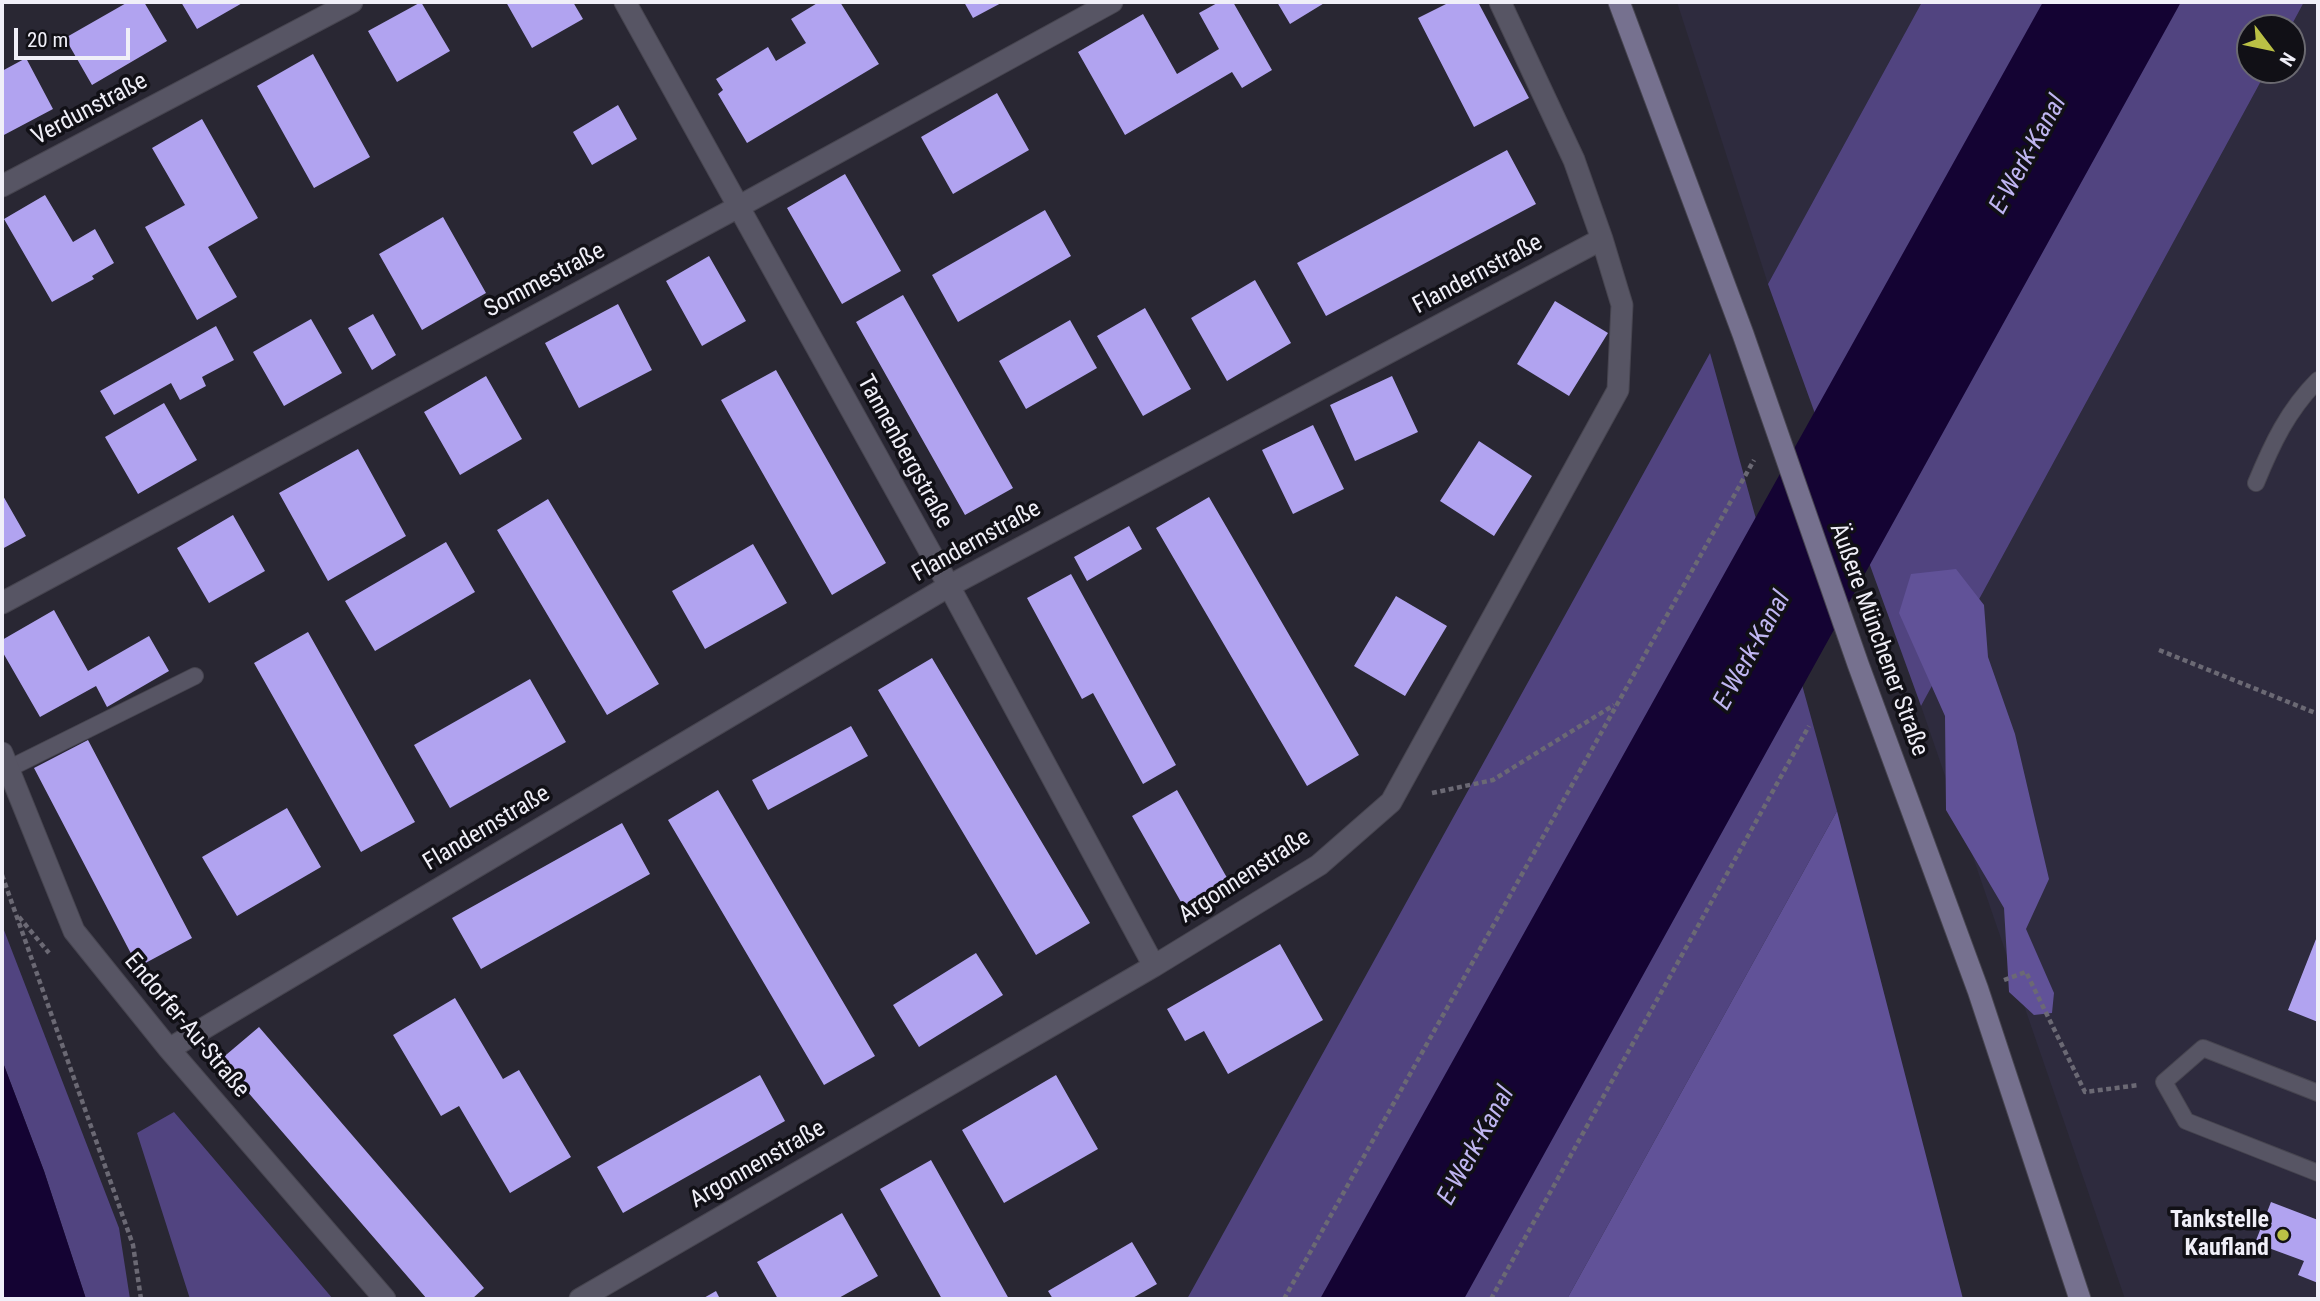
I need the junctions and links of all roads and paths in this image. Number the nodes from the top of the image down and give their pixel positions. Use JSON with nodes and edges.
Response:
{"nodes":[{"id":1,"x":352,"y":2,"type":"edge"},
{"id":2,"x":625,"y":2,"type":"edge"},
{"id":3,"x":1112,"y":2,"type":"edge"},
{"id":4,"x":1500,"y":2,"type":"edge"},
{"id":5,"x":1619,"y":2,"type":"edge"},
{"id":6,"x":2,"y":186,"type":"edge"},
{"id":7,"x":738,"y":207,"type":"junction"},
{"id":8,"x":1602,"y":239,"type":"junction"},
{"id":9,"x":2318,"y":380,"type":"edge"},
{"id":10,"x":1774,"y":426,"type":"junction"},
{"id":11,"x":2256,"y":483,"type":"dead end"},
{"id":12,"x":949,"y":586,"type":"junction"},
{"id":13,"x":2,"y":603,"type":"edge"},
{"id":14,"x":2159,"y":650,"type":"dead end"},
{"id":15,"x":195,"y":676,"type":"dead end"},
{"id":16,"x":1614,"y":705,"type":"junction"},
{"id":17,"x":2318,"y":714,"type":"edge"},
{"id":18,"x":1809,"y":726,"type":"dead end"},
{"id":19,"x":5,"y":761,"type":"edge"},
{"id":20,"x":1391,"y":802,"type":"junction"},
{"id":21,"x":2,"y":875,"type":"edge"},
{"id":22,"x":1154,"y":966,"type":"junction"},
{"id":23,"x":1978,"y":990,"type":"junction"},
{"id":24,"x":170,"y":1049,"type":"junction"},
{"id":25,"x":2164,"y":1082,"type":"junction"},
{"id":26,"x":2318,"y":1093,"type":"edge"},
{"id":27,"x":2318,"y":1173,"type":"edge"},
{"id":28,"x":141,"y":1299,"type":"edge"},
{"id":29,"x":385,"y":1299,"type":"edge"},
{"id":30,"x":580,"y":1299,"type":"edge"},
{"id":31,"x":1284,"y":1299,"type":"edge"},
{"id":32,"x":1491,"y":1299,"type":"edge"},
{"id":33,"x":2080,"y":1299,"type":"edge"}],
"edges":[{"from":1,"to":6,"type":"street","name":"Verdunstraße"},
{"from":2,"to":7,"type":"street","name":"Tannenbergstraße"},
{"from":3,"to":7,"type":"street","name":"Sommestraße"},
{"from":4,"to":8,"type":"street"},
{"from":5,"to":10,"type":"main road","name":"Äußere Münchener Straße"},
{"from":7,"to":12,"type":"street","name":"Tannenbergstraße"},
{"from":7,"to":13,"type":"street","name":"Sommestraße"},
{"from":8,"to":12,"type":"street","name":"Flandernstraße"},
{"from":8,"to":20,"type":"street","name":"Argonnenstraße"},
{"from":9,"to":11,"type":"lane"},
{"from":10,"to":16,"type":"path"},
{"from":10,"to":23,"type":"main road","name":"Äußere Münchener Straße"},
{"from":12,"to":22,"type":"street","name":"Tannenbergstraße"},
{"from":12,"to":24,"type":"street","name":"Flandernstraße"},
{"from":14,"to":17,"type":"path"},
{"from":15,"to":19,"type":"lane"},
{"from":16,"to":20,"type":"path"},
{"from":16,"to":31,"type":"path"},
{"from":18,"to":32,"type":"path"},
{"from":19,"to":24,"type":"street","name":"Endorfer-Au-Straße"},
{"from":20,"to":22,"type":"street","name":"Argonnenstraße"},
{"from":21,"to":28,"type":"path"},
{"from":22,"to":30,"type":"street","name":"Argonnenstraße"},
{"from":23,"to":25,"type":"path"},
{"from":23,"to":33,"type":"main road","name":"Äußere Münchener Straße"},
{"from":24,"to":29,"type":"street","name":"Endorfer-Au-Straße"},
{"from":25,"to":26,"type":"lane"},
{"from":25,"to":27,"type":"lane"}]}
